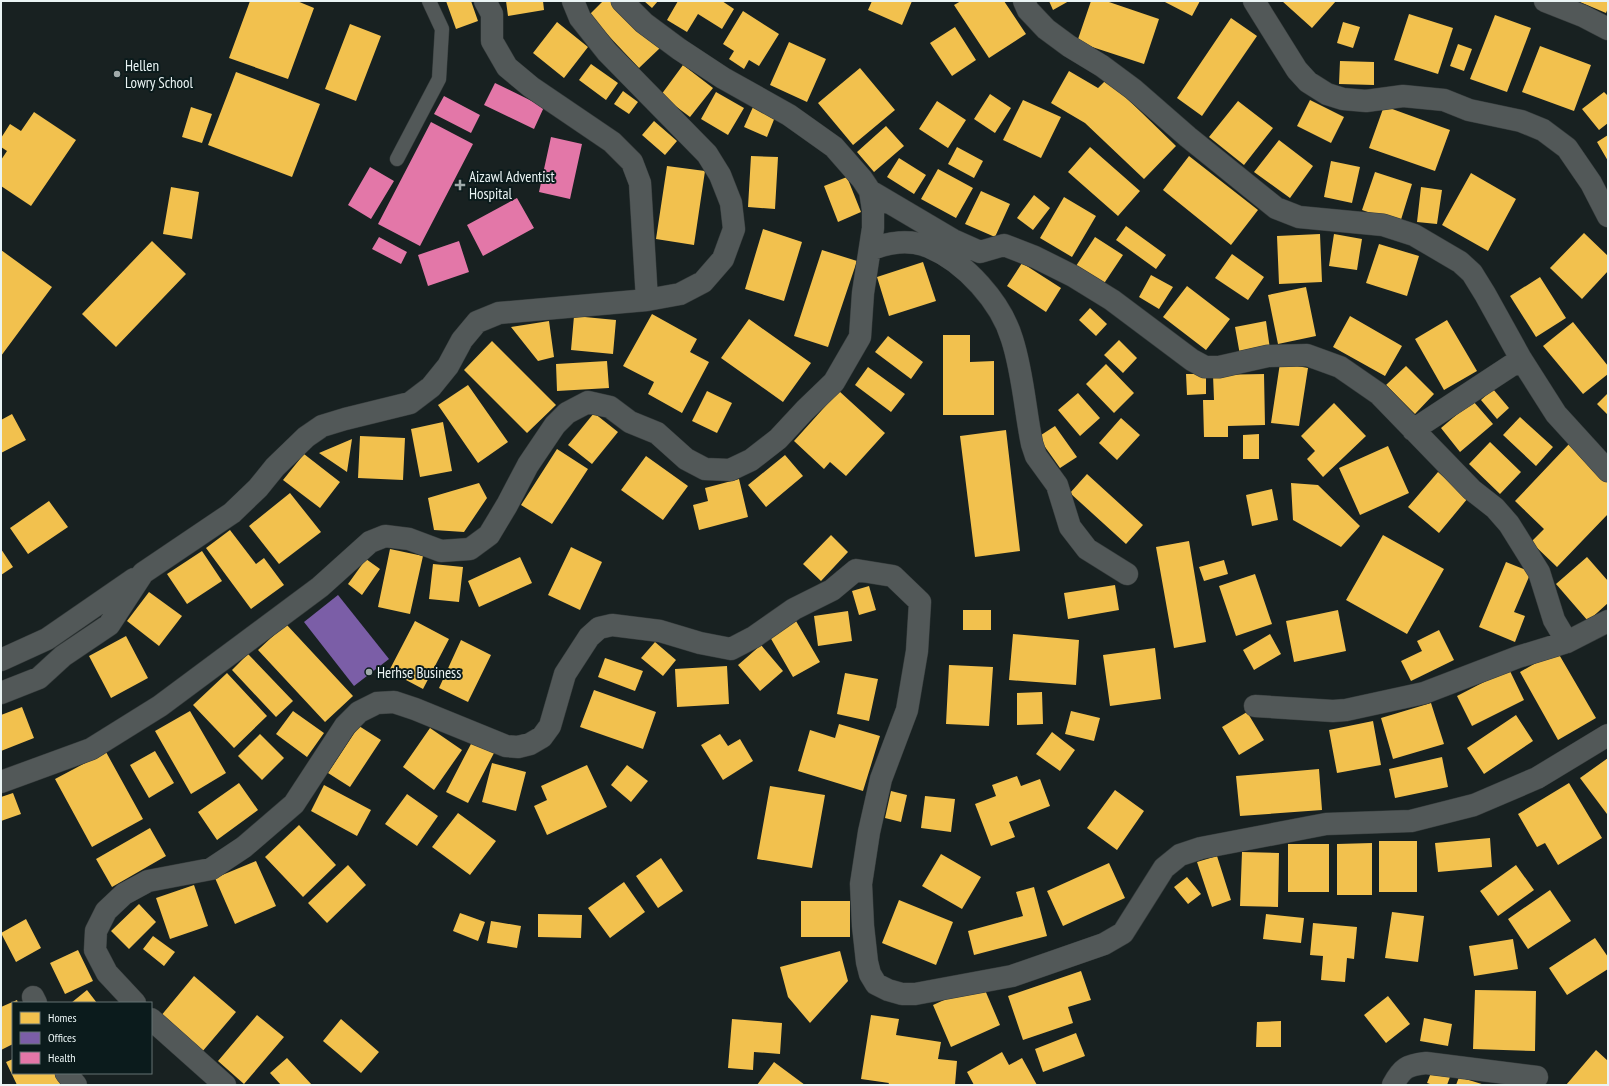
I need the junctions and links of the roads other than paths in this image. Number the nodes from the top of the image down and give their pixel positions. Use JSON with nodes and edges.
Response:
{"nodes":[{"id":1,"x":429,"y":1,"type":"edge"},
{"id":2,"x":573,"y":1,"type":"edge"},
{"id":3,"x":622,"y":1,"type":"edge"},
{"id":4,"x":1024,"y":1,"type":"edge"},
{"id":5,"x":1254,"y":1,"type":"edge"},
{"id":6,"x":1546,"y":1,"type":"edge"},
{"id":7,"x":490,"y":5,"type":"edge"},
{"id":8,"x":1608,"y":29,"type":"edge"},
{"id":9,"x":396,"y":159,"type":"dead end"},
{"id":10,"x":870,"y":191,"type":"junction"},
{"id":11,"x":1606,"y":209,"type":"edge"},
{"id":12,"x":870,"y":250,"type":"junction"},
{"id":13,"x":648,"y":300,"type":"junction"},
{"id":14,"x":1520,"y":359,"type":"junction"},
{"id":15,"x":1413,"y":430,"type":"junction"},
{"id":16,"x":1608,"y":471,"type":"edge"},
{"id":17,"x":143,"y":573,"type":"junction"},
{"id":18,"x":1127,"y":574,"type":"dead end"},
{"id":19,"x":1608,"y":621,"type":"edge"},
{"id":20,"x":1567,"y":642,"type":"junction"},
{"id":21,"x":1,"y":660,"type":"edge"},
{"id":22,"x":1,"y":693,"type":"edge"},
{"id":23,"x":1255,"y":706,"type":"dead end"},
{"id":24,"x":1608,"y":735,"type":"edge"},
{"id":25,"x":1,"y":782,"type":"edge"},
{"id":26,"x":134,"y":1002,"type":"edge"},
{"id":27,"x":152,"y":1020,"type":"edge"},
{"id":28,"x":67,"y":1074,"type":"edge"},
{"id":29,"x":1537,"y":1077,"type":"dead end"},
{"id":30,"x":76,"y":1085,"type":"edge"},
{"id":31,"x":225,"y":1085,"type":"edge"},
{"id":32,"x":1393,"y":1085,"type":"edge"}],
"edges":[{"from":1,"to":9,"type":"lane"},
{"from":2,"to":13,"type":"street"},
{"from":3,"to":10,"type":"street"},
{"from":4,"to":14,"type":"street"},
{"from":5,"to":11,"type":"street"},
{"from":6,"to":8,"type":"street"},
{"from":7,"to":13,"type":"street"},
{"from":10,"to":12,"type":"street"},
{"from":10,"to":15,"type":"street"},
{"from":12,"to":18,"type":"street"},
{"from":12,"to":25,"type":"street"},
{"from":13,"to":17,"type":"street"},
{"from":14,"to":15,"type":"street"},
{"from":14,"to":16,"type":"street"},
{"from":15,"to":20,"type":"street"},
{"from":17,"to":21,"type":"street"},
{"from":17,"to":22,"type":"street"},
{"from":19,"to":20,"type":"street"},
{"from":20,"to":23,"type":"street"},
{"from":24,"to":26,"type":"street"},
{"from":27,"to":31,"type":"street"},
{"from":28,"to":30,"type":"street"},
{"from":29,"to":32,"type":"street"}]}
